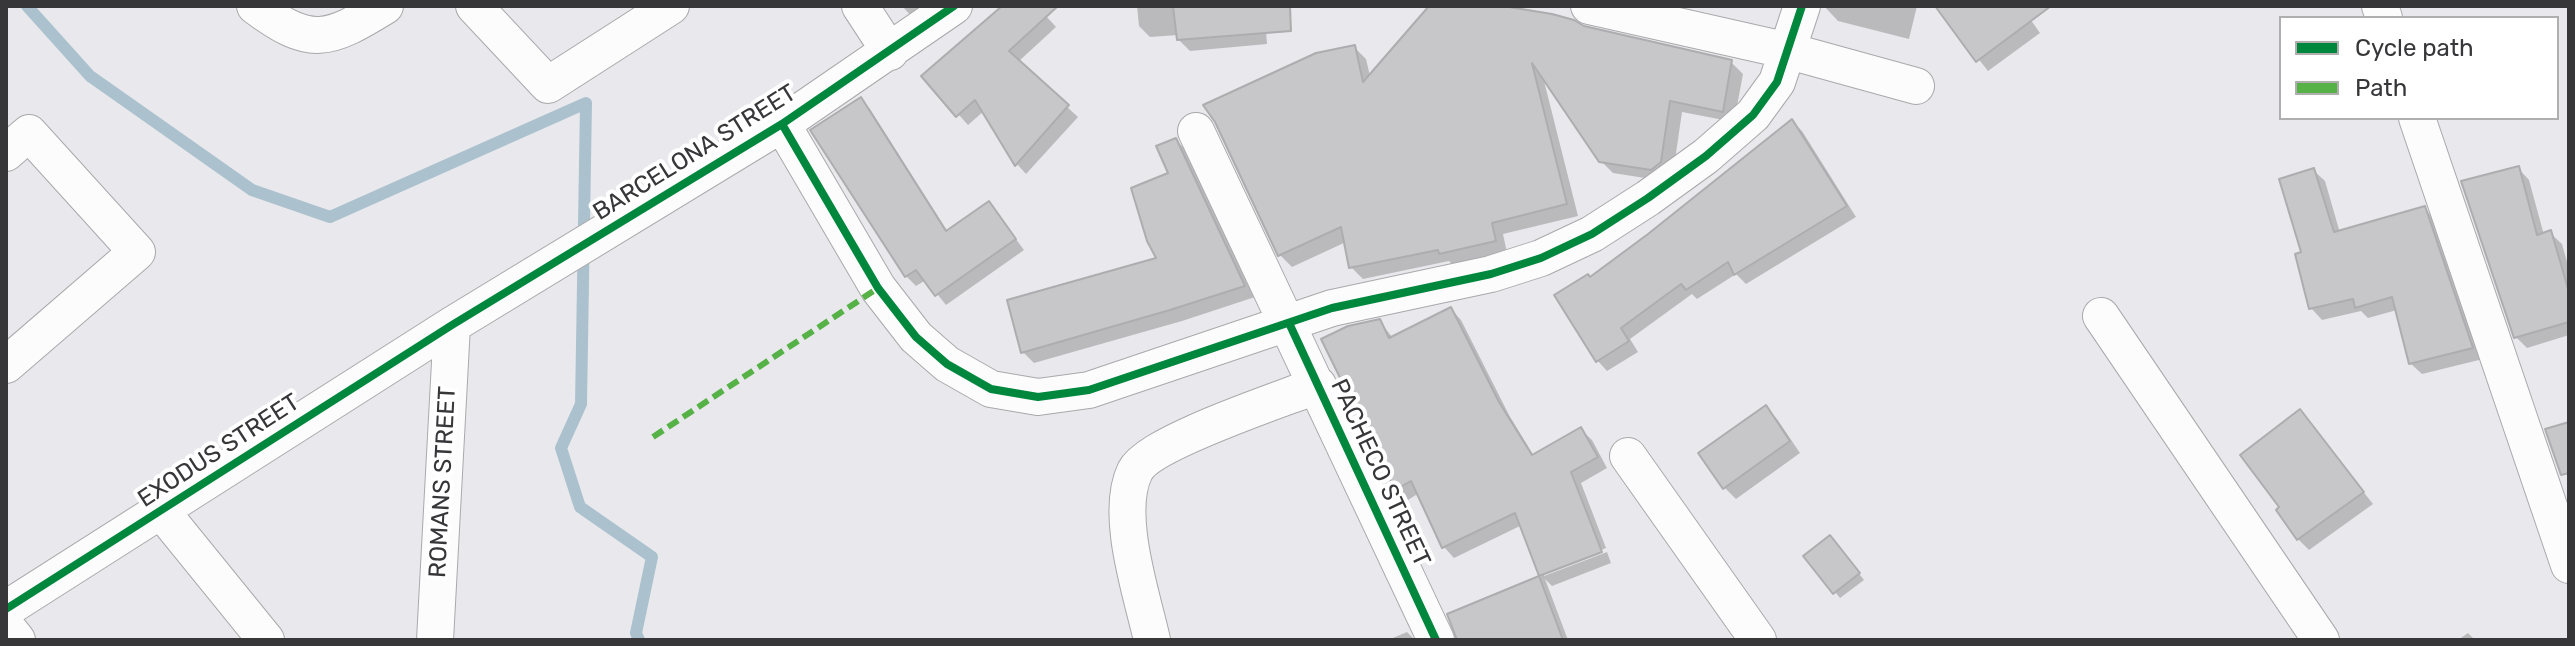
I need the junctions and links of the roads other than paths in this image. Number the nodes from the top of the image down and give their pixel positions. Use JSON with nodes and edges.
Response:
{"nodes":[{"id":1,"x":255,"y":6,"type":"edge"},
{"id":2,"x":385,"y":6,"type":"edge"},
{"id":3,"x":474,"y":6,"type":"edge"},
{"id":4,"x":671,"y":6,"type":"edge"},
{"id":5,"x":860,"y":6,"type":"edge"},
{"id":6,"x":954,"y":6,"type":"edge"},
{"id":7,"x":1589,"y":6,"type":"edge"},
{"id":8,"x":1802,"y":6,"type":"edge"},
{"id":9,"x":1789,"y":51,"type":"junction"},
{"id":10,"x":890,"y":52,"type":"junction"},
{"id":11,"x":1916,"y":86,"type":"dead end"},
{"id":12,"x":2418,"y":120,"type":"edge"},
{"id":13,"x":782,"y":124,"type":"junction"},
{"id":14,"x":1196,"y":131,"type":"dead end"},
{"id":15,"x":6,"y":153,"type":"edge"},
{"id":16,"x":2101,"y":316,"type":"dead end"},
{"id":17,"x":1289,"y":323,"type":"junction"},
{"id":18,"x":452,"y":325,"type":"junction"},
{"id":19,"x":6,"y":365,"type":"edge"},
{"id":20,"x":1318,"y":385,"type":"junction"},
{"id":21,"x":1628,"y":456,"type":"dead end"},
{"id":22,"x":162,"y":512,"type":"junction"},
{"id":23,"x":2569,"y":565,"type":"edge"},
{"id":24,"x":6,"y":609,"type":"edge"},
{"id":25,"x":6,"y":626,"type":"edge"},
{"id":26,"x":17,"y":640,"type":"edge"},
{"id":27,"x":266,"y":640,"type":"edge"},
{"id":28,"x":435,"y":640,"type":"edge"},
{"id":29,"x":1152,"y":640,"type":"edge"},
{"id":30,"x":1436,"y":640,"type":"edge"},
{"id":31,"x":1758,"y":640,"type":"edge"},
{"id":32,"x":2321,"y":640,"type":"edge"}],
"edges":[{"from":1,"to":2,"type":"street"},
{"from":3,"to":4,"type":"street"},
{"from":5,"to":10,"type":"street"},
{"from":6,"to":10,"type":"street","name":"BARCELONA STREET"},
{"from":7,"to":9,"type":"street"},
{"from":8,"to":9,"type":"street"},
{"from":9,"to":11,"type":"street"},
{"from":9,"to":17,"type":"street"},
{"from":10,"to":13,"type":"street","name":"BARCELONA STREET"},
{"from":12,"to":23,"type":"street"},
{"from":13,"to":17,"type":"street"},
{"from":13,"to":18,"type":"street","name":"BARCELONA STREET"},
{"from":14,"to":17,"type":"street","name":"PACHECO STREET"},
{"from":15,"to":19,"type":"street"},
{"from":16,"to":32,"type":"street"},
{"from":17,"to":20,"type":"street","name":"PACHECO STREET"},
{"from":18,"to":22,"type":"street","name":"EXODUS STREET"},
{"from":18,"to":28,"type":"street","name":"ROMANS STREET"},
{"from":20,"to":29,"type":"street"},
{"from":20,"to":30,"type":"street","name":"PACHECO STREET"},
{"from":21,"to":31,"type":"street"},
{"from":22,"to":24,"type":"street","name":"EXODUS STREET"},
{"from":22,"to":27,"type":"street"},
{"from":25,"to":26,"type":"street"}]}
